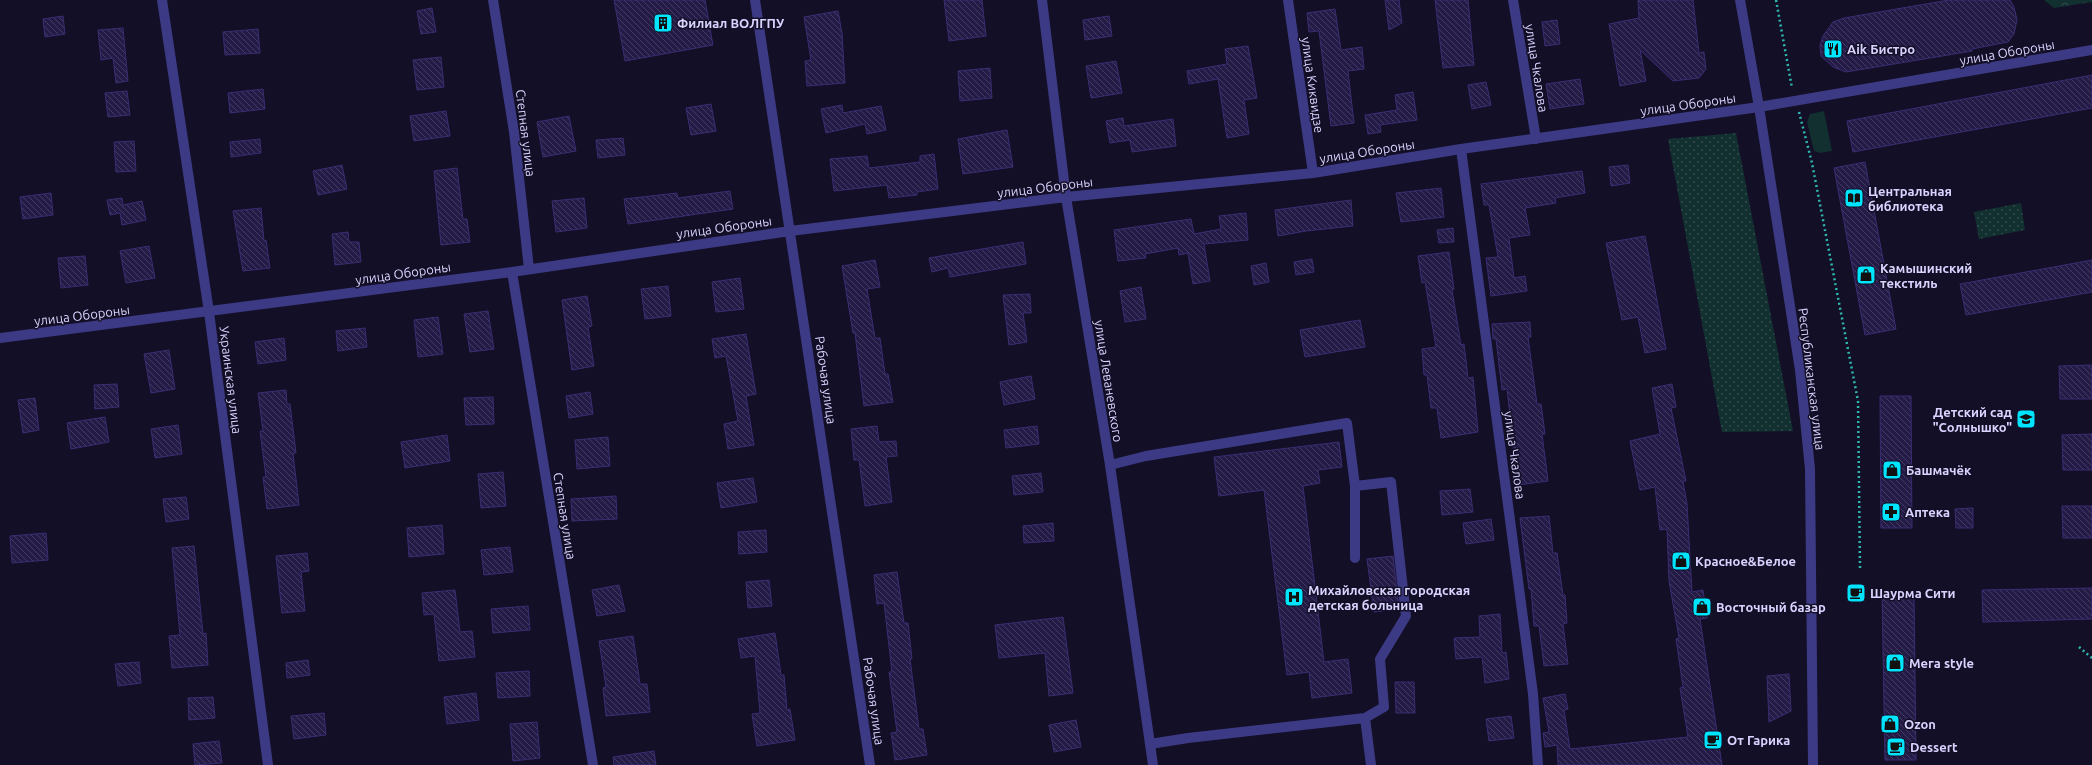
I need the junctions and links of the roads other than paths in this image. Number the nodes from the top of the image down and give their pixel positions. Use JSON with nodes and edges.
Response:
{"nodes":[{"id":1,"x":162,"y":0,"type":"edge"},
{"id":2,"x":493,"y":0,"type":"edge"},
{"id":3,"x":754,"y":0,"type":"edge"},
{"id":4,"x":1042,"y":0,"type":"edge"},
{"id":5,"x":1288,"y":0,"type":"edge"},
{"id":6,"x":1513,"y":0,"type":"edge"},
{"id":7,"x":1740,"y":0,"type":"edge"},
{"id":8,"x":2092,"y":50,"type":"edge"},
{"id":9,"x":1759,"y":107,"type":"junction"},
{"id":10,"x":1536,"y":139,"type":"junction"},
{"id":11,"x":1461,"y":149,"type":"junction"},
{"id":12,"x":1313,"y":173,"type":"junction"},
{"id":13,"x":1066,"y":197,"type":"junction"},
{"id":14,"x":790,"y":231,"type":"junction"},
{"id":15,"x":528,"y":269,"type":"junction"},
{"id":16,"x":512,"y":272,"type":"junction"},
{"id":17,"x":209,"y":312,"type":"junction"},
{"id":18,"x":0,"y":338,"type":"edge"},
{"id":19,"x":1110,"y":465,"type":"junction"},
{"id":20,"x":1355,"y":486,"type":"junction"},
{"id":21,"x":1354,"y":558,"type":"dead end"},
{"id":22,"x":1365,"y":718,"type":"junction"},
{"id":23,"x":1150,"y":744,"type":"junction"},
{"id":24,"x":268,"y":765,"type":"edge"},
{"id":25,"x":593,"y":765,"type":"edge"},
{"id":26,"x":870,"y":765,"type":"edge"},
{"id":27,"x":1153,"y":765,"type":"edge"},
{"id":28,"x":1371,"y":765,"type":"edge"},
{"id":29,"x":1538,"y":765,"type":"edge"},
{"id":30,"x":1813,"y":765,"type":"edge"}],
"edges":[{"from":1,"to":17,"type":"street","name":"Украинская улица"},
{"from":2,"to":15,"type":"street","name":"Степная улица"},
{"from":3,"to":14,"type":"street","name":"Рабочая улица"},
{"from":4,"to":13,"type":"street","name":"улица Леваневского"},
{"from":5,"to":12,"type":"street","name":"улица Киквидзе"},
{"from":6,"to":10,"type":"street","name":"улица Чкалова"},
{"from":7,"to":9,"type":"street","name":"Республиканская улица"},
{"from":8,"to":9,"type":"street","name":"улица Обороны"},
{"from":9,"to":10,"type":"street","name":"улица Обороны"},
{"from":9,"to":30,"type":"street","name":"Республиканская улица"},
{"from":10,"to":11,"type":"street","name":"улица Обороны"},
{"from":11,"to":12,"type":"street","name":"улица Обороны"},
{"from":11,"to":29,"type":"street","name":"улица Чкалова"},
{"from":12,"to":13,"type":"street","name":"улица Обороны"},
{"from":13,"to":14,"type":"street","name":"улица Обороны"},
{"from":13,"to":19,"type":"street","name":"улица Леваневского"},
{"from":14,"to":15,"type":"street","name":"улица Обороны"},
{"from":14,"to":26,"type":"street","name":"Рабочая улица"},
{"from":15,"to":16,"type":"street","name":"улица Обороны"},
{"from":16,"to":17,"type":"street","name":"улица Обороны"},
{"from":16,"to":25,"type":"street","name":"Степная улица"},
{"from":17,"to":18,"type":"street","name":"улица Обороны"},
{"from":17,"to":24,"type":"street","name":"Украинская улица"},
{"from":19,"to":20,"type":"street"},
{"from":19,"to":23,"type":"street","name":"улица Леваневского"},
{"from":20,"to":21,"type":"street"},
{"from":20,"to":22,"type":"street"},
{"from":22,"to":23,"type":"street"},
{"from":22,"to":28,"type":"street"},
{"from":23,"to":27,"type":"street","name":"улица Леваневского"}]}
